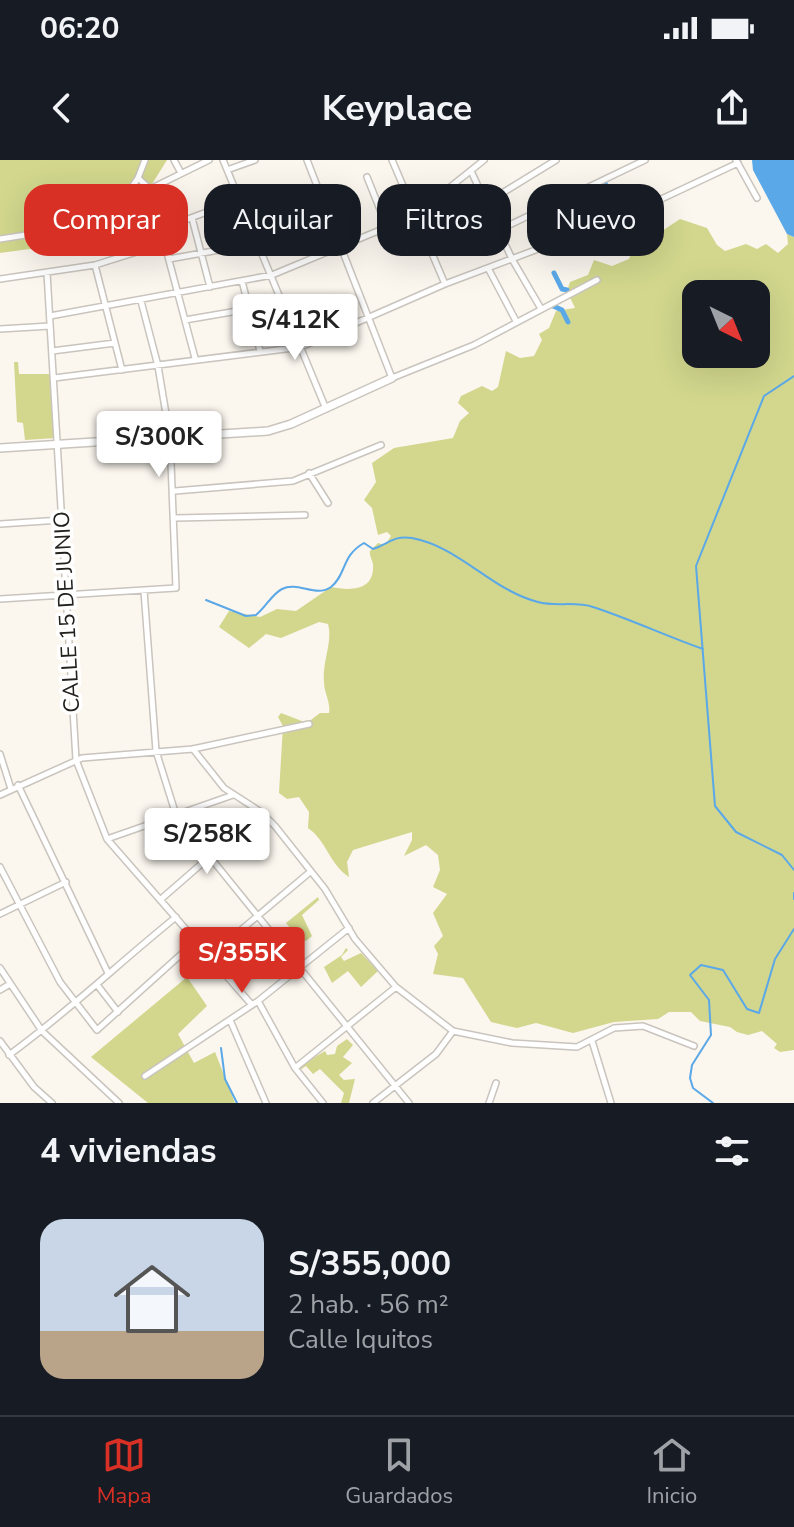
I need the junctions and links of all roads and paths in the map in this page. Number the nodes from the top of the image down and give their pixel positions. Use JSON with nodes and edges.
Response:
{"nodes":[{"id":1,"x":145,"y":160,"type":"edge"},
{"id":2,"x":174,"y":160,"type":"edge"},
{"id":3,"x":209,"y":160,"type":"edge"},
{"id":4,"x":223,"y":160,"type":"edge"},
{"id":5,"x":255,"y":160,"type":"edge"},
{"id":6,"x":307,"y":160,"type":"edge"},
{"id":7,"x":392,"y":160,"type":"edge"},
{"id":8,"x":484,"y":160,"type":"edge"},
{"id":9,"x":556,"y":160,"type":"edge"},
{"id":10,"x":645,"y":160,"type":"edge"},
{"id":11,"x":737,"y":162,"type":"edge"},
{"id":12,"x":227,"y":170,"type":"junction"},
{"id":13,"x":471,"y":171,"type":"junction"},
{"id":14,"x":181,"y":173,"type":"junction"},
{"id":15,"x":367,"y":177,"type":"dead end"},
{"id":16,"x":138,"y":178,"type":"junction"},
{"id":17,"x":134,"y":184,"type":"edge"},
{"id":18,"x":145,"y":184,"type":"edge"},
{"id":19,"x":160,"y":184,"type":"edge"},
{"id":20,"x":233,"y":184,"type":"edge"},
{"id":21,"x":317,"y":184,"type":"edge"},
{"id":22,"x":401,"y":184,"type":"edge"},
{"id":23,"x":455,"y":184,"type":"edge"},
{"id":24,"x":477,"y":184,"type":"edge"},
{"id":25,"x":511,"y":188,"type":"edge"},
{"id":26,"x":757,"y":198,"type":"dead end"},
{"id":27,"x":377,"y":202,"type":"edge"},
{"id":28,"x":204,"y":213,"type":"edge"},
{"id":29,"x":192,"y":218,"type":"junction"},
{"id":30,"x":188,"y":219,"type":"edge"},
{"id":31,"x":511,"y":224,"type":"edge"},
{"id":32,"x":24,"y":235,"type":"edge"},
{"id":33,"x":0,"y":239,"type":"edge"},
{"id":34,"x":201,"y":252,"type":"junction"},
{"id":35,"x":204,"y":252,"type":"edge"},
{"id":36,"x":124,"y":256,"type":"edge"},
{"id":37,"x":168,"y":256,"type":"edge"},
{"id":38,"x":264,"y":256,"type":"edge"},
{"id":39,"x":319,"y":256,"type":"edge"},
{"id":40,"x":347,"y":256,"type":"edge"},
{"id":41,"x":432,"y":256,"type":"edge"},
{"id":42,"x":511,"y":256,"type":"edge"},
{"id":43,"x":169,"y":259,"type":"junction"},
{"id":44,"x":512,"y":259,"type":"junction"},
{"id":45,"x":95,"y":265,"type":"junction"},
{"id":46,"x":488,"y":268,"type":"junction"},
{"id":47,"x":47,"y":273,"type":"junction"},
{"id":48,"x":272,"y":275,"type":"junction"},
{"id":49,"x":0,"y":279,"type":"edge"},
{"id":50,"x":597,"y":280,"type":"dead end"},
{"id":51,"x":242,"y":281,"type":"junction"},
{"id":52,"x":445,"y":284,"type":"junction"},
{"id":53,"x":210,"y":287,"type":"junction"},
{"id":54,"x":178,"y":293,"type":"junction"},
{"id":55,"x":141,"y":301,"type":"junction"},
{"id":56,"x":106,"y":307,"type":"junction"},
{"id":57,"x":540,"y":307,"type":"junction"},
{"id":58,"x":249,"y":309,"type":"junction"},
{"id":59,"x":50,"y":316,"type":"junction"},
{"id":60,"x":370,"y":316,"type":"junction"},
{"id":61,"x":185,"y":320,"type":"junction"},
{"id":62,"x":516,"y":321,"type":"junction"},
{"id":63,"x":50,"y":326,"type":"junction"},
{"id":64,"x":0,"y":329,"type":"edge"},
{"id":65,"x":115,"y":343,"type":"junction"},
{"id":66,"x":301,"y":347,"type":"junction"},
{"id":67,"x":52,"y":351,"type":"junction"},
{"id":68,"x":260,"y":351,"type":"junction"},
{"id":69,"x":195,"y":358,"type":"junction"},
{"id":70,"x":158,"y":366,"type":"junction"},
{"id":71,"x":122,"y":370,"type":"junction"},
{"id":72,"x":54,"y":378,"type":"junction"},
{"id":73,"x":392,"y":378,"type":"junction"},
{"id":74,"x":326,"y":409,"type":"junction"},
{"id":75,"x":170,"y":438,"type":"junction"},
{"id":76,"x":59,"y":445,"type":"junction"},
{"id":77,"x":381,"y":445,"type":"dead end"},
{"id":78,"x":0,"y":448,"type":"edge"},
{"id":79,"x":309,"y":473,"type":"junction"},
{"id":80,"x":175,"y":491,"type":"junction"},
{"id":81,"x":328,"y":503,"type":"dead end"},
{"id":82,"x":305,"y":515,"type":"dead end"},
{"id":83,"x":175,"y":518,"type":"junction"},
{"id":84,"x":61,"y":520,"type":"junction"},
{"id":85,"x":0,"y":524,"type":"edge"},
{"id":86,"x":144,"y":591,"type":"junction"},
{"id":87,"x":66,"y":595,"type":"junction"},
{"id":88,"x":0,"y":599,"type":"edge"},
{"id":89,"x":309,"y":724,"type":"dead end"},
{"id":90,"x":193,"y":749,"type":"junction"},
{"id":91,"x":156,"y":751,"type":"junction"},
{"id":92,"x":0,"y":754,"type":"edge"},
{"id":93,"x":76,"y":760,"type":"junction"},
{"id":94,"x":18,"y":785,"type":"junction"},
{"id":95,"x":11,"y":789,"type":"junction"},
{"id":96,"x":0,"y":795,"type":"edge"},
{"id":97,"x":233,"y":795,"type":"junction"},
{"id":98,"x":261,"y":812,"type":"junction"},
{"id":99,"x":176,"y":815,"type":"junction"},
{"id":100,"x":107,"y":839,"type":"junction"},
{"id":101,"x":210,"y":857,"type":"junction"},
{"id":102,"x":0,"y":867,"type":"edge"},
{"id":103,"x":310,"y":872,"type":"junction"},
{"id":104,"x":66,"y":882,"type":"junction"},
{"id":105,"x":160,"y":900,"type":"junction"},
{"id":106,"x":19,"y":905,"type":"junction"},
{"id":107,"x":0,"y":914,"type":"edge"},
{"id":108,"x":259,"y":915,"type":"junction"},
{"id":109,"x":176,"y":917,"type":"junction"},
{"id":110,"x":349,"y":928,"type":"junction"},
{"id":111,"x":197,"y":940,"type":"junction"},
{"id":112,"x":210,"y":956,"type":"junction"},
{"id":113,"x":299,"y":967,"type":"junction"},
{"id":114,"x":0,"y":968,"type":"edge"},
{"id":115,"x":108,"y":973,"type":"junction"},
{"id":116,"x":10,"y":984,"type":"junction"},
{"id":117,"x":98,"y":986,"type":"junction"},
{"id":118,"x":396,"y":987,"type":"junction"},
{"id":119,"x":0,"y":990,"type":"edge"},
{"id":120,"x":258,"y":1001,"type":"junction"},
{"id":121,"x":252,"y":1005,"type":"junction"},
{"id":122,"x":76,"y":1006,"type":"junction"},
{"id":123,"x":118,"y":1012,"type":"junction"},
{"id":124,"x":230,"y":1020,"type":"junction"},
{"id":125,"x":349,"y":1025,"type":"junction"},
{"id":126,"x":42,"y":1031,"type":"junction"},
{"id":127,"x":453,"y":1031,"type":"junction"},
{"id":128,"x":0,"y":1041,"type":"edge"},
{"id":129,"x":592,"y":1041,"type":"junction"},
{"id":130,"x":694,"y":1046,"type":"dead end"},
{"id":131,"x":9,"y":1055,"type":"junction"},
{"id":132,"x":295,"y":1068,"type":"junction"},
{"id":133,"x":145,"y":1076,"type":"dead end"},
{"id":134,"x":496,"y":1083,"type":"dead end"},
{"id":135,"x":395,"y":1085,"type":"junction"},
{"id":136,"x":112,"y":1097,"type":"junction"},
{"id":137,"x":52,"y":1103,"type":"edge"},
{"id":138,"x":106,"y":1103,"type":"edge"},
{"id":139,"x":119,"y":1103,"type":"edge"},
{"id":140,"x":266,"y":1103,"type":"edge"},
{"id":141,"x":323,"y":1103,"type":"edge"},
{"id":142,"x":373,"y":1103,"type":"edge"},
{"id":143,"x":409,"y":1103,"type":"edge"},
{"id":144,"x":489,"y":1103,"type":"edge"},
{"id":145,"x":611,"y":1103,"type":"edge"}],
"edges":[{"from":1,"to":16,"type":"street"},
{"from":2,"to":14,"type":"street"},
{"from":3,"to":14,"type":"street"},
{"from":4,"to":12,"type":"street"},
{"from":5,"to":12,"type":"street"},
{"from":6,"to":21,"type":"street"},
{"from":7,"to":22,"type":"street"},
{"from":8,"to":13,"type":"street"},
{"from":9,"to":25,"type":"street"},
{"from":10,"to":31,"type":"street"},
{"from":11,"to":26,"type":"street"},
{"from":11,"to":44,"type":"street"},
{"from":12,"to":20,"type":"street"},
{"from":13,"to":23,"type":"street"},
{"from":13,"to":24,"type":"street"},
{"from":14,"to":19,"type":"street"},
{"from":15,"to":27,"type":"street"},
{"from":16,"to":17,"type":"street"},
{"from":16,"to":18,"type":"street"},
{"from":28,"to":29,"type":"street"},
{"from":29,"to":30,"type":"street"},
{"from":29,"to":34,"type":"street"},
{"from":32,"to":33,"type":"street"},
{"from":34,"to":35,"type":"street"},
{"from":34,"to":43,"type":"street"},
{"from":34,"to":53,"type":"street"},
{"from":36,"to":45,"type":"street"},
{"from":37,"to":43,"type":"street"},
{"from":38,"to":48,"type":"street"},
{"from":39,"to":48,"type":"street"},
{"from":40,"to":60,"type":"street"},
{"from":41,"to":52,"type":"street"},
{"from":42,"to":44,"type":"street"},
{"from":43,"to":54,"type":"street"},
{"from":44,"to":46,"type":"street"},
{"from":44,"to":57,"type":"street"},
{"from":45,"to":47,"type":"street"},
{"from":45,"to":56,"type":"street"},
{"from":46,"to":52,"type":"street"},
{"from":46,"to":62,"type":"street"},
{"from":47,"to":49,"type":"street"},
{"from":47,"to":59,"type":"street","name":"CALLE 15 DE JUNIO"},
{"from":48,"to":51,"type":"street"},
{"from":48,"to":66,"type":"street"},
{"from":50,"to":57,"type":"street"},
{"from":51,"to":53,"type":"street"},
{"from":51,"to":58,"type":"street"},
{"from":52,"to":60,"type":"street"},
{"from":53,"to":54,"type":"street"},
{"from":54,"to":55,"type":"street"},
{"from":54,"to":61,"type":"street"},
{"from":55,"to":56,"type":"street"},
{"from":55,"to":70,"type":"street"},
{"from":56,"to":59,"type":"street"},
{"from":56,"to":65,"type":"street"},
{"from":57,"to":62,"type":"street"},
{"from":58,"to":61,"type":"street"},
{"from":58,"to":68,"type":"street"},
{"from":59,"to":63,"type":"street","name":"CALLE 15 DE JUNIO"},
{"from":60,"to":66,"type":"street"},
{"from":60,"to":73,"type":"street"},
{"from":61,"to":69,"type":"street"},
{"from":62,"to":73,"type":"street"},
{"from":63,"to":64,"type":"street"},
{"from":63,"to":67,"type":"street","name":"CALLE 15 DE JUNIO"},
{"from":65,"to":67,"type":"street"},
{"from":65,"to":71,"type":"street"},
{"from":66,"to":68,"type":"street"},
{"from":66,"to":74,"type":"street"},
{"from":67,"to":72,"type":"street","name":"CALLE 15 DE JUNIO"},
{"from":68,"to":69,"type":"street"},
{"from":69,"to":70,"type":"street"},
{"from":70,"to":71,"type":"street"},
{"from":70,"to":75,"type":"street"},
{"from":71,"to":72,"type":"street"},
{"from":72,"to":76,"type":"street","name":"CALLE 15 DE JUNIO"},
{"from":73,"to":74,"type":"street"},
{"from":74,"to":75,"type":"street"},
{"from":75,"to":76,"type":"street"},
{"from":75,"to":80,"type":"street"},
{"from":76,"to":78,"type":"street"},
{"from":76,"to":84,"type":"street","name":"CALLE 15 DE JUNIO"},
{"from":77,"to":79,"type":"street"},
{"from":79,"to":80,"type":"street"},
{"from":79,"to":81,"type":"street"},
{"from":80,"to":83,"type":"street"},
{"from":82,"to":83,"type":"street"},
{"from":83,"to":86,"type":"street"},
{"from":84,"to":85,"type":"street"},
{"from":84,"to":87,"type":"street","name":"CALLE 15 DE JUNIO"},
{"from":86,"to":87,"type":"street"},
{"from":86,"to":91,"type":"street"},
{"from":87,"to":88,"type":"street"},
{"from":87,"to":93,"type":"street","name":"CALLE 15 DE JUNIO"},
{"from":89,"to":90,"type":"street"},
{"from":90,"to":91,"type":"street"},
{"from":90,"to":97,"type":"street"},
{"from":91,"to":93,"type":"street"},
{"from":91,"to":99,"type":"street"},
{"from":92,"to":95,"type":"street"},
{"from":93,"to":94,"type":"street"},
{"from":93,"to":100,"type":"street","name":"CALLE 15 DE JUNIO"},
{"from":94,"to":95,"type":"street"},
{"from":94,"to":104,"type":"street"},
{"from":95,"to":96,"type":"street"},
{"from":97,"to":98,"type":"street"},
{"from":97,"to":99,"type":"street"},
{"from":98,"to":101,"type":"street"},
{"from":98,"to":103,"type":"street"},
{"from":99,"to":100,"type":"street"},
{"from":99,"to":101,"type":"street"},
{"from":100,"to":105,"type":"street","name":"CALLE 15 DE JUNIO"},
{"from":101,"to":105,"type":"street"},
{"from":101,"to":108,"type":"street"},
{"from":102,"to":106,"type":"street"},
{"from":103,"to":108,"type":"street"},
{"from":103,"to":110,"type":"street"},
{"from":104,"to":106,"type":"street"},
{"from":104,"to":115,"type":"street"},
{"from":105,"to":109,"type":"street","name":"CALLE 15 DE JUNIO"},
{"from":106,"to":107,"type":"street"},
{"from":106,"to":122,"type":"street"},
{"from":108,"to":112,"type":"street"},
{"from":108,"to":113,"type":"street"},
{"from":109,"to":111,"type":"street","name":"CALLE 15 DE JUNIO"},
{"from":109,"to":115,"type":"street"},
{"from":110,"to":113,"type":"street"},
{"from":110,"to":118,"type":"street"},
{"from":111,"to":112,"type":"street","name":"CALLE 15 DE JUNIO"},
{"from":111,"to":123,"type":"street"},
{"from":112,"to":121,"type":"street","name":"CALLE 15 DE JUNIO"},
{"from":113,"to":120,"type":"street"},
{"from":113,"to":125,"type":"street"},
{"from":114,"to":116,"type":"street"},
{"from":115,"to":117,"type":"street"},
{"from":116,"to":119,"type":"street"},
{"from":116,"to":126,"type":"street"},
{"from":117,"to":122,"type":"street"},
{"from":117,"to":123,"type":"street"},
{"from":118,"to":125,"type":"street"},
{"from":118,"to":127,"type":"street"},
{"from":120,"to":121,"type":"street"},
{"from":120,"to":132,"type":"street"},
{"from":121,"to":124,"type":"street"},
{"from":122,"to":123,"type":"street"},
{"from":122,"to":126,"type":"street"},
{"from":124,"to":133,"type":"street"},
{"from":124,"to":140,"type":"street"},
{"from":125,"to":132,"type":"street"},
{"from":125,"to":135,"type":"street"},
{"from":126,"to":131,"type":"street"},
{"from":126,"to":136,"type":"street"},
{"from":127,"to":129,"type":"street"},
{"from":127,"to":135,"type":"street"},
{"from":128,"to":131,"type":"street"},
{"from":129,"to":130,"type":"street"},
{"from":129,"to":145,"type":"street"},
{"from":131,"to":137,"type":"street"},
{"from":132,"to":141,"type":"street"},
{"from":134,"to":144,"type":"street"},
{"from":135,"to":142,"type":"street"},
{"from":135,"to":143,"type":"street"},
{"from":136,"to":138,"type":"street"},
{"from":136,"to":139,"type":"street"}]}
